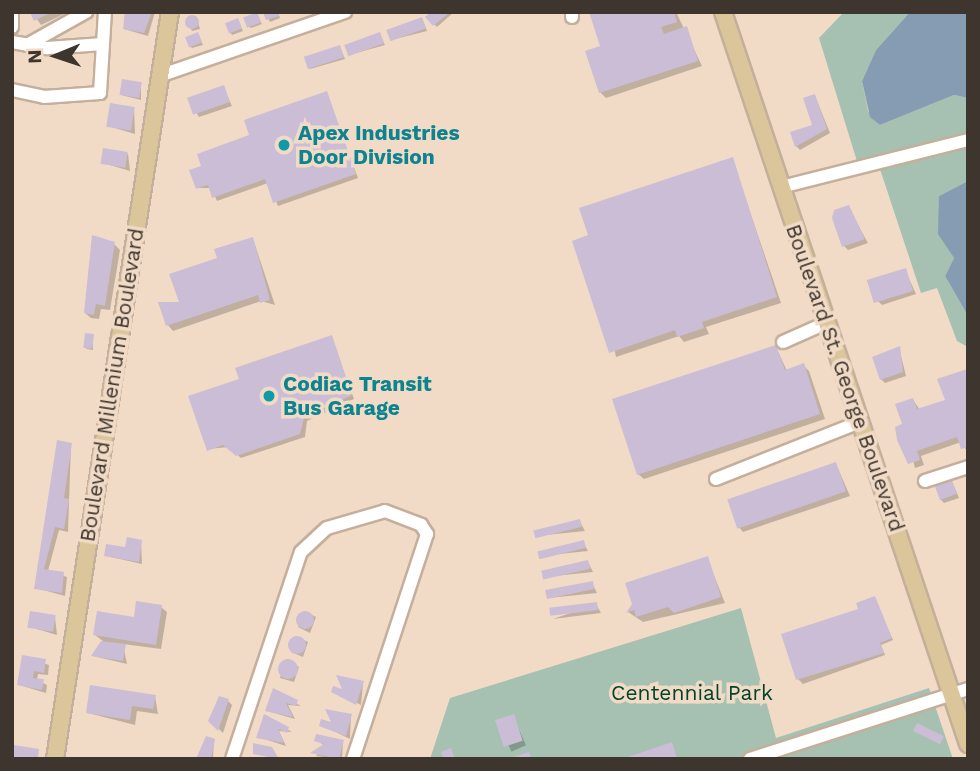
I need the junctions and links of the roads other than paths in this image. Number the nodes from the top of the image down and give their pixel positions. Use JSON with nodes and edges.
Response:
{"nodes":[{"id":1,"x":86,"y":12,"type":"edge"},
{"id":2,"x":105,"y":12,"type":"edge"},
{"id":3,"x":170,"y":12,"type":"edge"},
{"id":4,"x":345,"y":12,"type":"edge"},
{"id":5,"x":723,"y":12,"type":"edge"},
{"id":6,"x":12,"y":13,"type":"edge"},
{"id":7,"x":12,"y":27,"type":"edge"},
{"id":8,"x":12,"y":42,"type":"edge"},
{"id":9,"x":103,"y":44,"type":"junction"},
{"id":10,"x":27,"y":45,"type":"junction"},
{"id":11,"x":159,"y":76,"type":"junction"},
{"id":12,"x":12,"y":90,"type":"edge"},
{"id":13,"x":968,"y":140,"type":"edge"},
{"id":14,"x":781,"y":187,"type":"junction"},
{"id":15,"x":827,"y":323,"type":"junction"},
{"id":16,"x":783,"y":342,"type":"dead end"},
{"id":17,"x":860,"y":422,"type":"junction"},
{"id":18,"x":968,"y":467,"type":"edge"},
{"id":19,"x":716,"y":479,"type":"dead end"},
{"id":20,"x":925,"y":481,"type":"dead end"},
{"id":21,"x":968,"y":689,"type":"edge"},
{"id":22,"x":951,"y":695,"type":"junction"},
{"id":23,"x":968,"y":744,"type":"edge"},
{"id":24,"x":55,"y":759,"type":"edge"},
{"id":25,"x":232,"y":759,"type":"edge"},
{"id":26,"x":353,"y":759,"type":"edge"},
{"id":27,"x":750,"y":759,"type":"edge"}],
"edges":[{"from":1,"to":10,"type":"street"},
{"from":2,"to":9,"type":"street"},
{"from":3,"to":11,"type":"main road","name":"Boulevard Millenium Boulevard"},
{"from":4,"to":11,"type":"street"},
{"from":5,"to":14,"type":"main road","name":"Boulevard St. George Boulevard"},
{"from":6,"to":7,"type":"street"},
{"from":8,"to":10,"type":"street"},
{"from":9,"to":10,"type":"street"},
{"from":9,"to":12,"type":"street"},
{"from":11,"to":24,"type":"main road","name":"Boulevard Millenium Boulevard"},
{"from":13,"to":14,"type":"street"},
{"from":14,"to":15,"type":"main road","name":"Boulevard St. George Boulevard"},
{"from":15,"to":16,"type":"street"},
{"from":15,"to":17,"type":"main road","name":"Boulevard St. George Boulevard"},
{"from":17,"to":19,"type":"street"},
{"from":17,"to":22,"type":"main road","name":"Boulevard St. George Boulevard"},
{"from":18,"to":20,"type":"street"},
{"from":21,"to":22,"type":"street"},
{"from":22,"to":23,"type":"main road","name":"Boulevard St. George Boulevard"},
{"from":22,"to":27,"type":"street"},
{"from":25,"to":26,"type":"street"}]}
